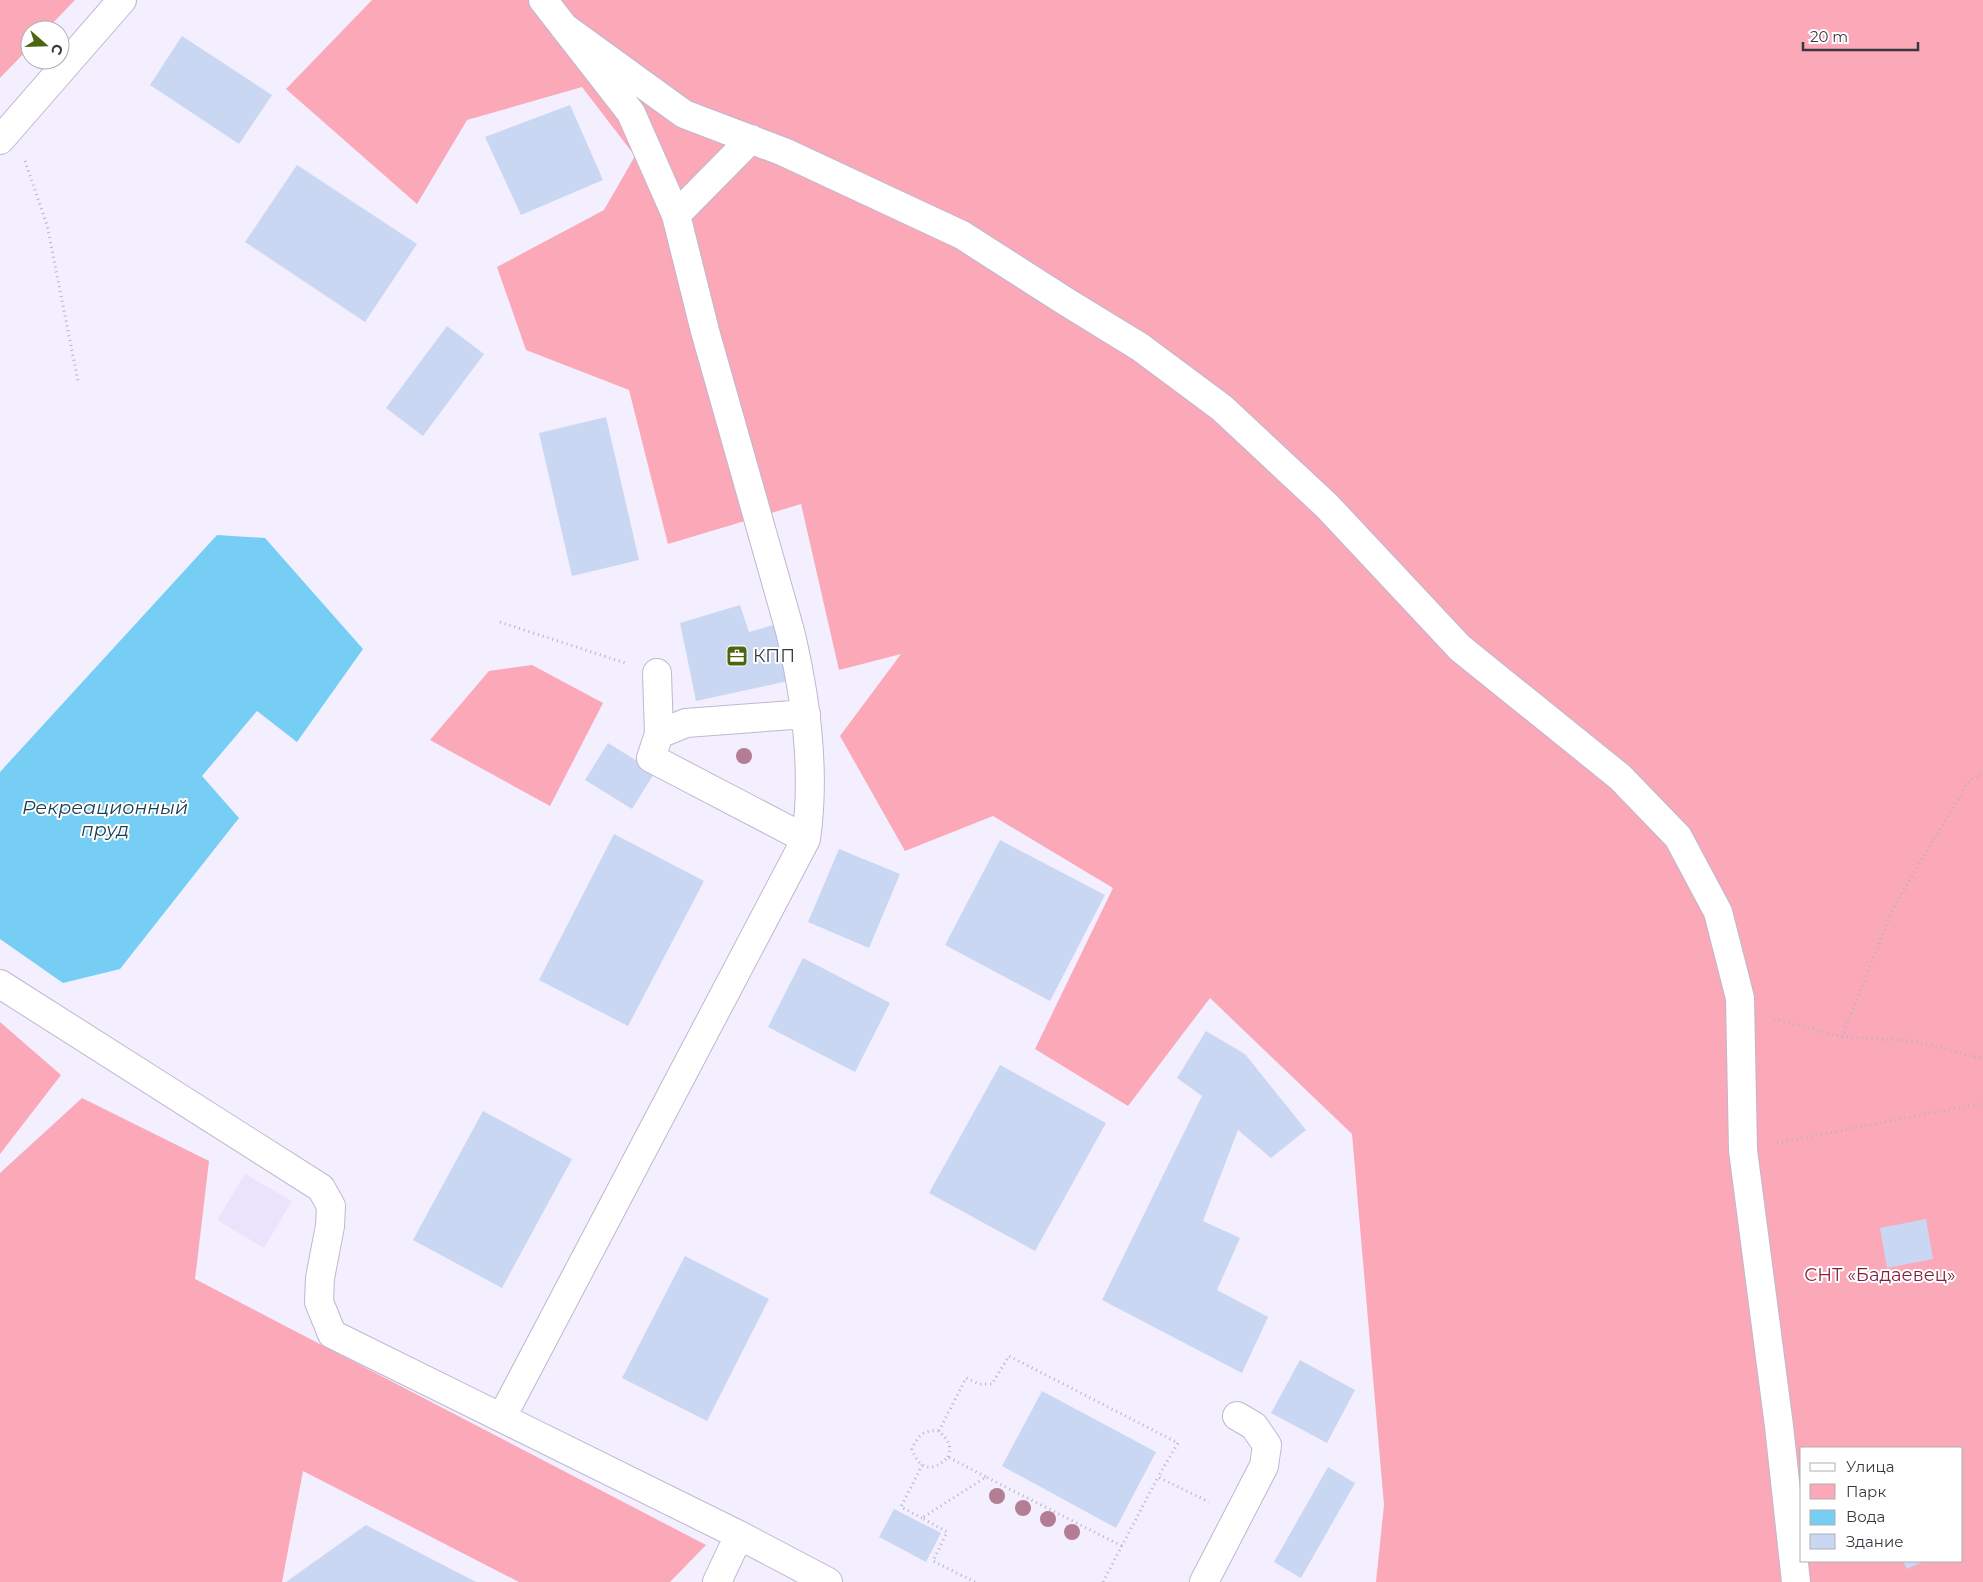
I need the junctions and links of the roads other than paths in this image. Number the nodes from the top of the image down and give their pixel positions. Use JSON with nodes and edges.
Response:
{"nodes":[{"id":1,"x":122,"y":0,"type":"edge"},
{"id":2,"x":543,"y":0,"type":"edge"},
{"id":3,"x":564,"y":27,"type":"junction"},
{"id":4,"x":6,"y":133,"type":"edge"},
{"id":5,"x":751,"y":139,"type":"junction"},
{"id":6,"x":676,"y":214,"type":"junction"},
{"id":7,"x":657,"y":673,"type":"road end"},
{"id":8,"x":806,"y":714,"type":"junction"},
{"id":9,"x":659,"y":734,"type":"junction"},
{"id":10,"x":806,"y":839,"type":"junction"},
{"id":11,"x":0,"y":984,"type":"edge"},
{"id":12,"x":1237,"y":1416,"type":"dead end"},
{"id":13,"x":502,"y":1417,"type":"junction"},
{"id":14,"x":739,"y":1535,"type":"junction"},
{"id":15,"x":716,"y":1582,"type":"edge"},
{"id":16,"x":828,"y":1582,"type":"edge"},
{"id":17,"x":1204,"y":1582,"type":"edge"},
{"id":18,"x":1796,"y":1582,"type":"edge"}],
"edges":[{"from":1,"to":4,"type":"street"},
{"from":2,"to":3,"type":"street"},
{"from":3,"to":5,"type":"street"},
{"from":3,"to":6,"type":"street"},
{"from":5,"to":6,"type":"street"},
{"from":5,"to":18,"type":"street"},
{"from":6,"to":8,"type":"street"},
{"from":7,"to":9,"type":"street"},
{"from":8,"to":9,"type":"street"},
{"from":8,"to":10,"type":"street"},
{"from":9,"to":10,"type":"street"},
{"from":10,"to":13,"type":"street"},
{"from":11,"to":13,"type":"street"},
{"from":12,"to":17,"type":"street"},
{"from":13,"to":14,"type":"street"},
{"from":14,"to":15,"type":"street"},
{"from":14,"to":16,"type":"street"}]}
